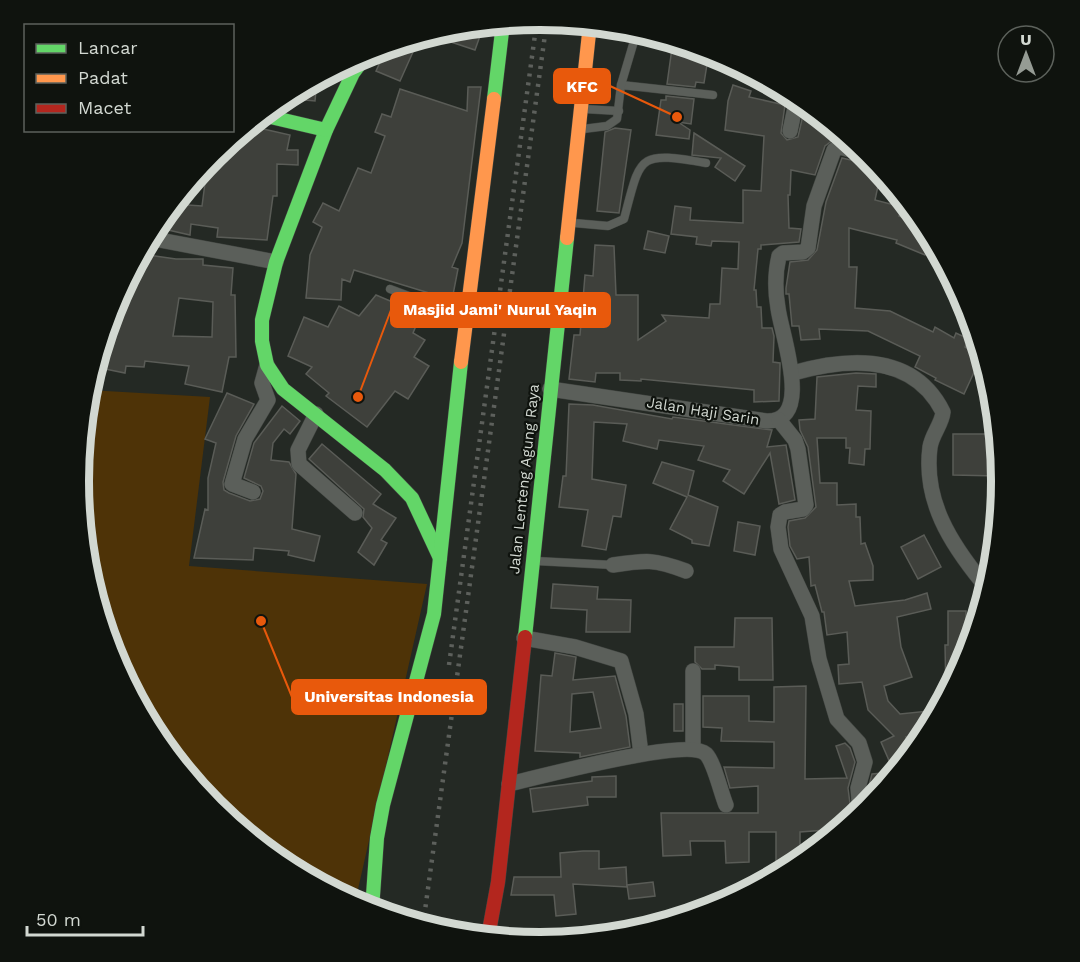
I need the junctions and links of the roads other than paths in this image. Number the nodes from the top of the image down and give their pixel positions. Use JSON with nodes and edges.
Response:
{"nodes":[{"id":1,"x":502,"y":32,"type":"edge"},
{"id":2,"x":589,"y":33,"type":"edge"},
{"id":3,"x":634,"y":40,"type":"edge"},
{"id":4,"x":355,"y":70,"type":"edge"},
{"id":5,"x":621,"y":85,"type":"junction"},
{"id":6,"x":713,"y":95,"type":"dead end"},
{"id":7,"x":581,"y":109,"type":"junction"},
{"id":8,"x":795,"y":109,"type":"edge"},
{"id":9,"x":619,"y":111,"type":"junction"},
{"id":10,"x":273,"y":117,"type":"edge"},
{"id":11,"x":579,"y":129,"type":"junction"},
{"id":12,"x":326,"y":130,"type":"junction"},
{"id":13,"x":790,"y":131,"type":"dead end"},
{"id":14,"x":844,"y":148,"type":"edge"},
{"id":15,"x":706,"y":163,"type":"dead end"},
{"id":16,"x":570,"y":223,"type":"junction"},
{"id":17,"x":159,"y":240,"type":"edge"},
{"id":18,"x":276,"y":262,"type":"junction"},
{"id":19,"x":390,"y":289,"type":"dead end"},
{"id":20,"x":466,"y":318,"type":"junction"},
{"id":21,"x":267,"y":365,"type":"junction"},
{"id":22,"x":793,"y":373,"type":"junction"},
{"id":23,"x":550,"y":388,"type":"junction"},
{"id":24,"x":316,"y":414,"type":"junction"},
{"id":25,"x":779,"y":420,"type":"junction"},
{"id":26,"x":253,"y":492,"type":"dead end"},
{"id":27,"x":355,"y":513,"type":"dead end"},
{"id":28,"x":440,"y":558,"type":"junction"},
{"id":29,"x":532,"y":561,"type":"junction"},
{"id":30,"x":613,"y":565,"type":"joint"},
{"id":31,"x":686,"y":571,"type":"dead end"},
{"id":32,"x":980,"y":579,"type":"edge"},
{"id":33,"x":524,"y":638,"type":"junction"},
{"id":34,"x":693,"y":671,"type":"dead end"},
{"id":35,"x":693,"y":749,"type":"junction"},
{"id":36,"x":641,"y":754,"type":"junction"},
{"id":37,"x":509,"y":784,"type":"junction"},
{"id":38,"x":859,"y":800,"type":"edge"},
{"id":39,"x":726,"y":805,"type":"dead end"},
{"id":40,"x":373,"y":900,"type":"edge"},
{"id":41,"x":489,"y":929,"type":"edge"}],
"edges":[{"from":1,"to":20,"type":"main road"},
{"from":2,"to":7,"type":"main road","name":"Jalan Lenteng Agung Raya"},
{"from":3,"to":5,"type":"lane"},
{"from":4,"to":12,"type":"main road"},
{"from":5,"to":6,"type":"lane"},
{"from":5,"to":9,"type":"lane"},
{"from":7,"to":9,"type":"lane"},
{"from":7,"to":11,"type":"main road","name":"Jalan Lenteng Agung Raya"},
{"from":8,"to":13,"type":"street"},
{"from":9,"to":11,"type":"lane"},
{"from":10,"to":12,"type":"main road"},
{"from":11,"to":16,"type":"main road","name":"Jalan Lenteng Agung Raya"},
{"from":12,"to":18,"type":"main road"},
{"from":14,"to":22,"type":"street","name":"Jalan Haji Sarin"},
{"from":15,"to":16,"type":"lane"},
{"from":16,"to":23,"type":"main road","name":"Jalan Lenteng Agung Raya"},
{"from":17,"to":18,"type":"street"},
{"from":18,"to":21,"type":"main road"},
{"from":19,"to":20,"type":"lane"},
{"from":20,"to":28,"type":"main road"},
{"from":21,"to":24,"type":"main road"},
{"from":21,"to":26,"type":"street"},
{"from":22,"to":25,"type":"street","name":"Jalan Haji Sarin"},
{"from":22,"to":32,"type":"street"},
{"from":23,"to":25,"type":"street","name":"Jalan Haji Sarin"},
{"from":23,"to":29,"type":"main road","name":"Jalan Lenteng Agung Raya"},
{"from":24,"to":27,"type":"street"},
{"from":24,"to":28,"type":"main road"},
{"from":25,"to":38,"type":"street"},
{"from":28,"to":40,"type":"main road"},
{"from":29,"to":30,"type":"lane"},
{"from":29,"to":33,"type":"main road","name":"Jalan Lenteng Agung Raya"},
{"from":30,"to":31,"type":"street"},
{"from":33,"to":36,"type":"street"},
{"from":33,"to":37,"type":"main road","name":"Jalan Lenteng Agung Raya"},
{"from":34,"to":35,"type":"street"},
{"from":35,"to":36,"type":"street"},
{"from":35,"to":39,"type":"street"},
{"from":36,"to":37,"type":"street"},
{"from":37,"to":41,"type":"main road","name":"Jalan Lenteng Agung Raya"}]}
